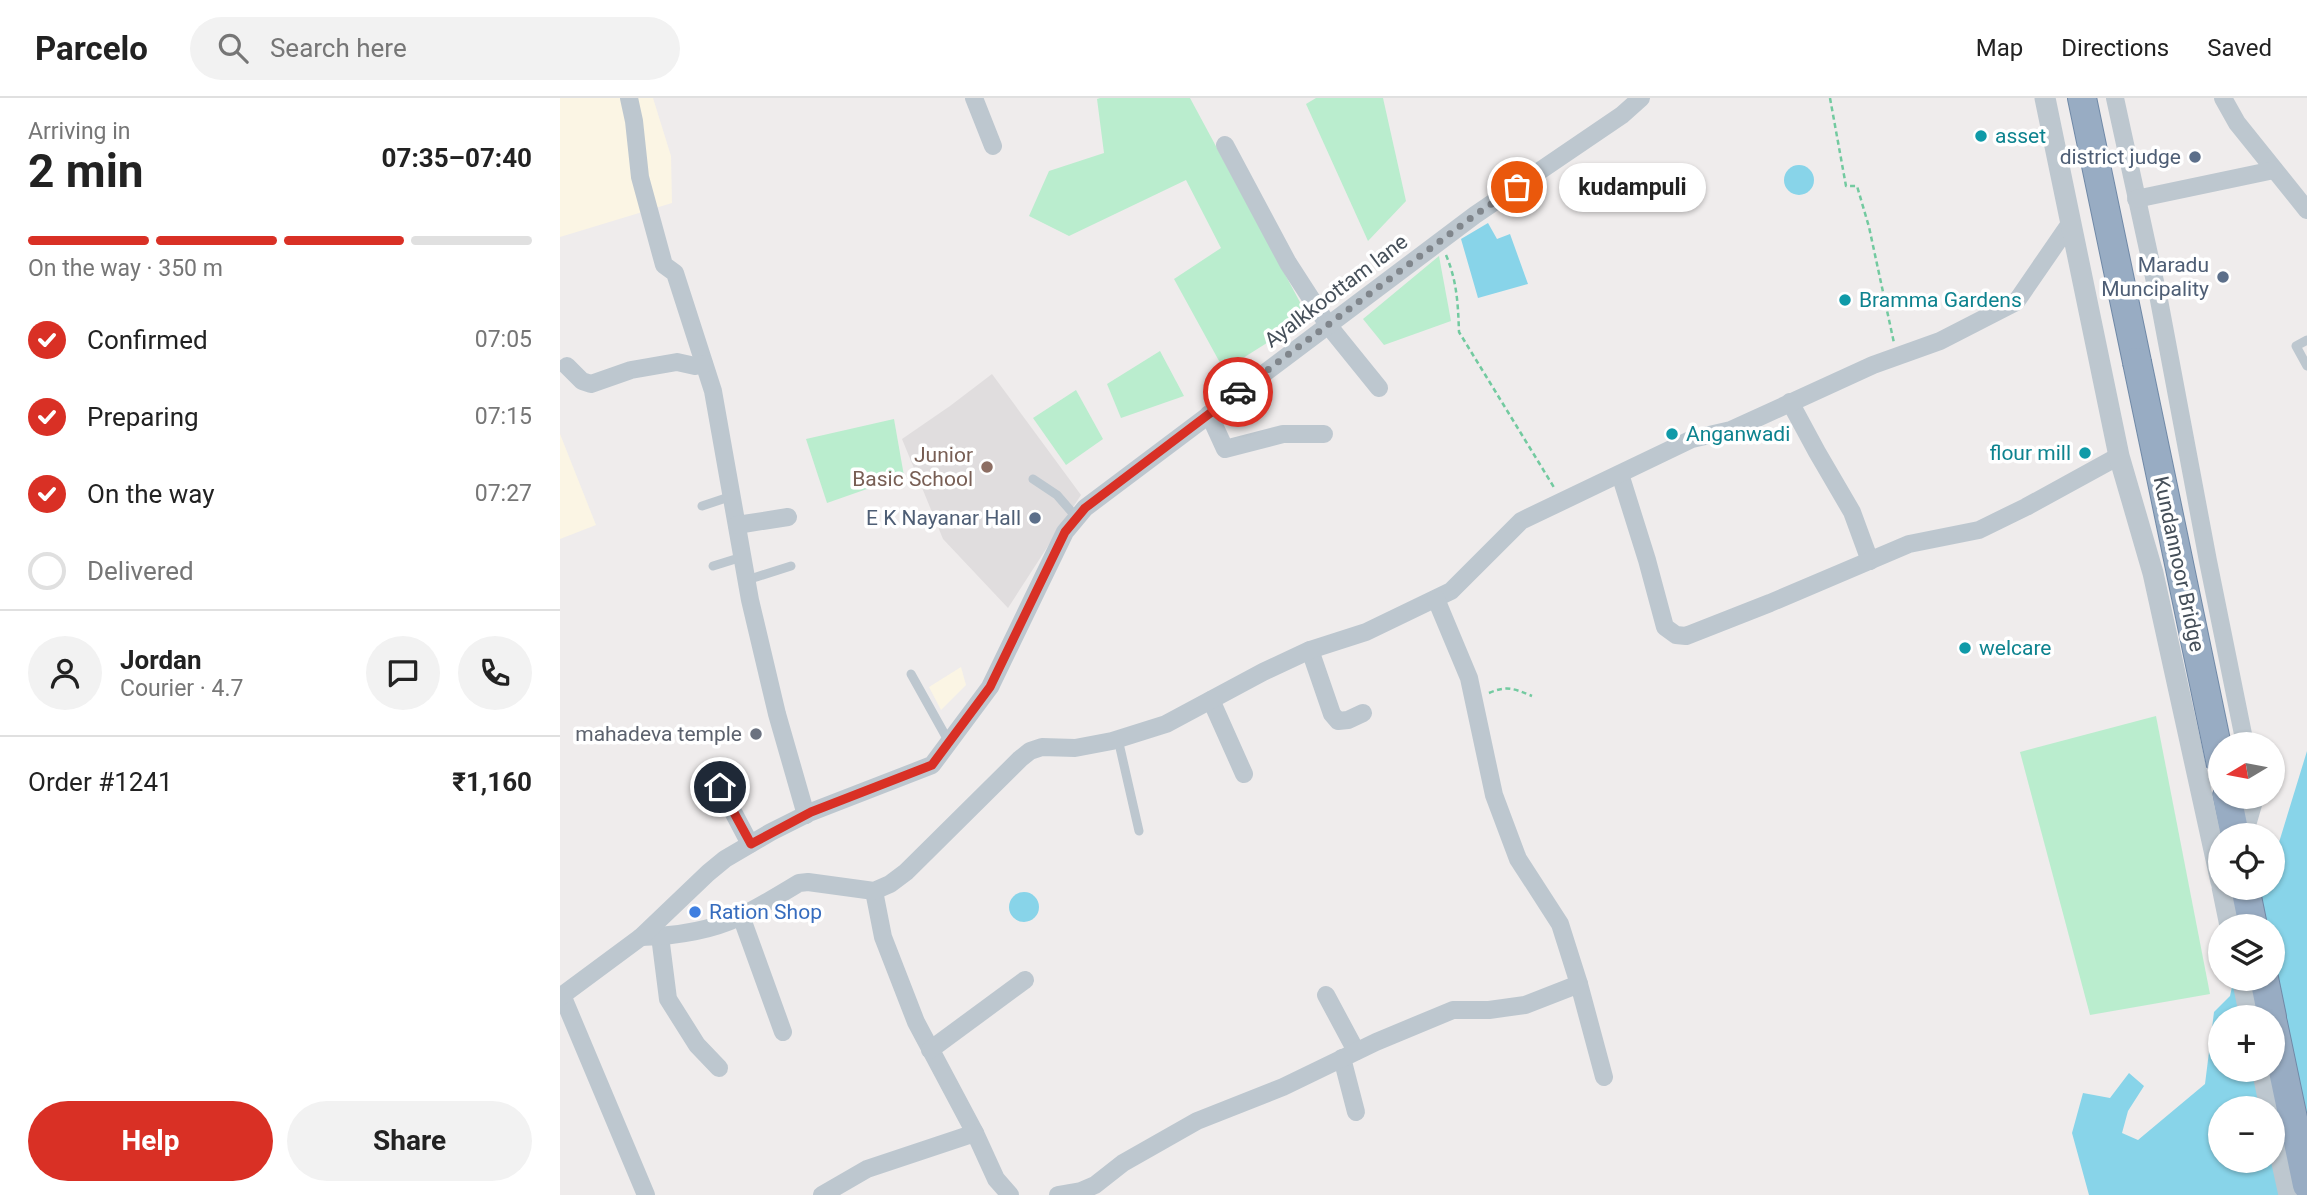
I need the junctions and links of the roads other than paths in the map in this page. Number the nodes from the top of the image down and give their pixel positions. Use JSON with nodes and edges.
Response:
{"nodes":[{"id":1,"x":629,"y":98,"type":"edge"},
{"id":2,"x":974,"y":98,"type":"edge"},
{"id":3,"x":1641,"y":98,"type":"edge"},
{"id":4,"x":2045,"y":98,"type":"edge"},
{"id":5,"x":2082,"y":98,"type":"edge"},
{"id":6,"x":2115,"y":98,"type":"edge"},
{"id":7,"x":2223,"y":98,"type":"edge"},
{"id":8,"x":1225,"y":145,"type":"dead end"},
{"id":9,"x":993,"y":146,"type":"dead end"},
{"id":10,"x":2274,"y":170,"type":"junction"},
{"id":11,"x":2136,"y":199,"type":"junction"},
{"id":12,"x":2307,"y":210,"type":"edge"},
{"id":13,"x":2071,"y":222,"type":"junction"},
{"id":14,"x":1328,"y":325,"type":"junction"},
{"id":15,"x":2307,"y":340,"type":"edge"},
{"id":16,"x":704,"y":364,"type":"junction"},
{"id":17,"x":567,"y":366,"type":"dead end"},
{"id":18,"x":2307,"y":366,"type":"edge"},
{"id":19,"x":1380,"y":388,"type":"dead end"},
{"id":20,"x":1790,"y":402,"type":"junction"},
{"id":21,"x":1209,"y":414,"type":"junction"},
{"id":22,"x":1324,"y":434,"type":"dead end"},
{"id":23,"x":2119,"y":456,"type":"junction"},
{"id":24,"x":1620,"y":474,"type":"junction"},
{"id":25,"x":1033,"y":479,"type":"dead end"},
{"id":26,"x":732,"y":496,"type":"junction"},
{"id":27,"x":702,"y":506,"type":"dead end"},
{"id":28,"x":788,"y":517,"type":"dead end"},
{"id":29,"x":1077,"y":518,"type":"junction"},
{"id":30,"x":737,"y":525,"type":"junction"},
{"id":31,"x":742,"y":557,"type":"junction"},
{"id":32,"x":1870,"y":561,"type":"junction"},
{"id":33,"x":713,"y":566,"type":"dead end"},
{"id":34,"x":791,"y":566,"type":"dead end"},
{"id":35,"x":747,"y":580,"type":"junction"},
{"id":36,"x":1436,"y":598,"type":"junction"},
{"id":37,"x":1310,"y":650,"type":"junction"},
{"id":38,"x":911,"y":674,"type":"dead end"},
{"id":39,"x":1211,"y":700,"type":"junction"},
{"id":40,"x":1363,"y":713,"type":"dead end"},
{"id":41,"x":2214,"y":732,"type":"edge"},
{"id":42,"x":2243,"y":732,"type":"edge"},
{"id":43,"x":1118,"y":739,"type":"junction"},
{"id":44,"x":949,"y":742,"type":"junction"},
{"id":45,"x":1244,"y":774,"type":"dead end"},
{"id":46,"x":720,"y":787,"type":"dead end"},
{"id":47,"x":806,"y":815,"type":"junction"},
{"id":48,"x":2208,"y":823,"type":"edge"},
{"id":49,"x":1139,"y":831,"type":"dead end"},
{"id":50,"x":751,"y":844,"type":"junction"},
{"id":51,"x":874,"y":891,"type":"junction"},
{"id":52,"x":741,"y":916,"type":"junction"},
{"id":53,"x":660,"y":936,"type":"junction"},
{"id":54,"x":641,"y":937,"type":"junction"},
{"id":55,"x":1025,"y":980,"type":"dead end"},
{"id":56,"x":1579,"y":984,"type":"junction"},
{"id":57,"x":1326,"y":995,"type":"dead end"},
{"id":58,"x":561,"y":996,"type":"edge"},
{"id":59,"x":783,"y":1032,"type":"dead end"},
{"id":60,"x":930,"y":1050,"type":"junction"},
{"id":61,"x":1349,"y":1055,"type":"junction"},
{"id":62,"x":719,"y":1068,"type":"dead end"},
{"id":63,"x":1605,"y":1077,"type":"dead end"},
{"id":64,"x":2285,"y":1080,"type":"edge"},
{"id":65,"x":1356,"y":1112,"type":"dead end"},
{"id":66,"x":975,"y":1133,"type":"junction"},
{"id":67,"x":2284,"y":1173,"type":"edge"},
{"id":68,"x":2307,"y":1185,"type":"edge"},
{"id":69,"x":646,"y":1195,"type":"edge"},
{"id":70,"x":822,"y":1195,"type":"edge"},
{"id":71,"x":1010,"y":1195,"type":"edge"},
{"id":72,"x":1058,"y":1195,"type":"edge"},
{"id":73,"x":2289,"y":1195,"type":"edge"}],
"edges":[{"from":1,"to":16,"type":"street"},
{"from":2,"to":9,"type":"street"},
{"from":3,"to":14,"type":"street","name":"Ayalkkoottam lane"},
{"from":4,"to":13,"type":"street"},
{"from":5,"to":41,"type":"highway","name":"Kundannoor Bridge","bridge":true},
{"from":6,"to":11,"type":"street"},
{"from":7,"to":10,"type":"street"},
{"from":8,"to":14,"type":"street"},
{"from":10,"to":11,"type":"street"},
{"from":10,"to":12,"type":"street"},
{"from":11,"to":42,"type":"street"},
{"from":13,"to":20,"type":"street"},
{"from":13,"to":23,"type":"street"},
{"from":14,"to":19,"type":"street"},
{"from":14,"to":21,"type":"street","name":"Ayalkkoottam lane"},
{"from":15,"to":18,"type":"lane"},
{"from":16,"to":17,"type":"street"},
{"from":16,"to":26,"type":"street"},
{"from":20,"to":24,"type":"street"},
{"from":20,"to":32,"type":"street"},
{"from":21,"to":22,"type":"street"},
{"from":21,"to":29,"type":"street","name":"Ayalkkoottam lane"},
{"from":23,"to":32,"type":"street"},
{"from":23,"to":48,"type":"street"},
{"from":24,"to":32,"type":"street"},
{"from":24,"to":36,"type":"street"},
{"from":25,"to":29,"type":"lane"},
{"from":26,"to":27,"type":"lane"},
{"from":26,"to":30,"type":"street"},
{"from":28,"to":30,"type":"street"},
{"from":29,"to":44,"type":"street","name":"Ayalkkoottam lane"},
{"from":30,"to":31,"type":"street"},
{"from":31,"to":33,"type":"lane"},
{"from":31,"to":35,"type":"street"},
{"from":34,"to":35,"type":"lane"},
{"from":35,"to":47,"type":"street"},
{"from":36,"to":37,"type":"street"},
{"from":36,"to":56,"type":"street"},
{"from":37,"to":39,"type":"street"},
{"from":37,"to":40,"type":"street"},
{"from":38,"to":44,"type":"lane"},
{"from":39,"to":43,"type":"street"},
{"from":39,"to":45,"type":"street"},
{"from":43,"to":49,"type":"lane"},
{"from":43,"to":51,"type":"street"},
{"from":44,"to":47,"type":"street","name":"Ayalkkoottam lane"},
{"from":46,"to":50,"type":"street"},
{"from":47,"to":50,"type":"street","name":"Ayalkkoottam lane"},
{"from":50,"to":54,"type":"street","name":"Ayalkkoottam lane"},
{"from":51,"to":52,"type":"street"},
{"from":51,"to":60,"type":"street"},
{"from":52,"to":53,"type":"street"},
{"from":52,"to":59,"type":"street"},
{"from":53,"to":54,"type":"street"},
{"from":53,"to":62,"type":"street"},
{"from":54,"to":58,"type":"street","name":"Ayalkkoottam lane"},
{"from":55,"to":60,"type":"street"},
{"from":56,"to":61,"type":"street"},
{"from":56,"to":63,"type":"street"},
{"from":57,"to":61,"type":"street"},
{"from":58,"to":69,"type":"street"},
{"from":60,"to":66,"type":"street"},
{"from":61,"to":65,"type":"street"},
{"from":61,"to":72,"type":"street"},
{"from":64,"to":68,"type":"highway"},
{"from":66,"to":70,"type":"street"},
{"from":66,"to":71,"type":"street"},
{"from":67,"to":73,"type":"street"}]}
